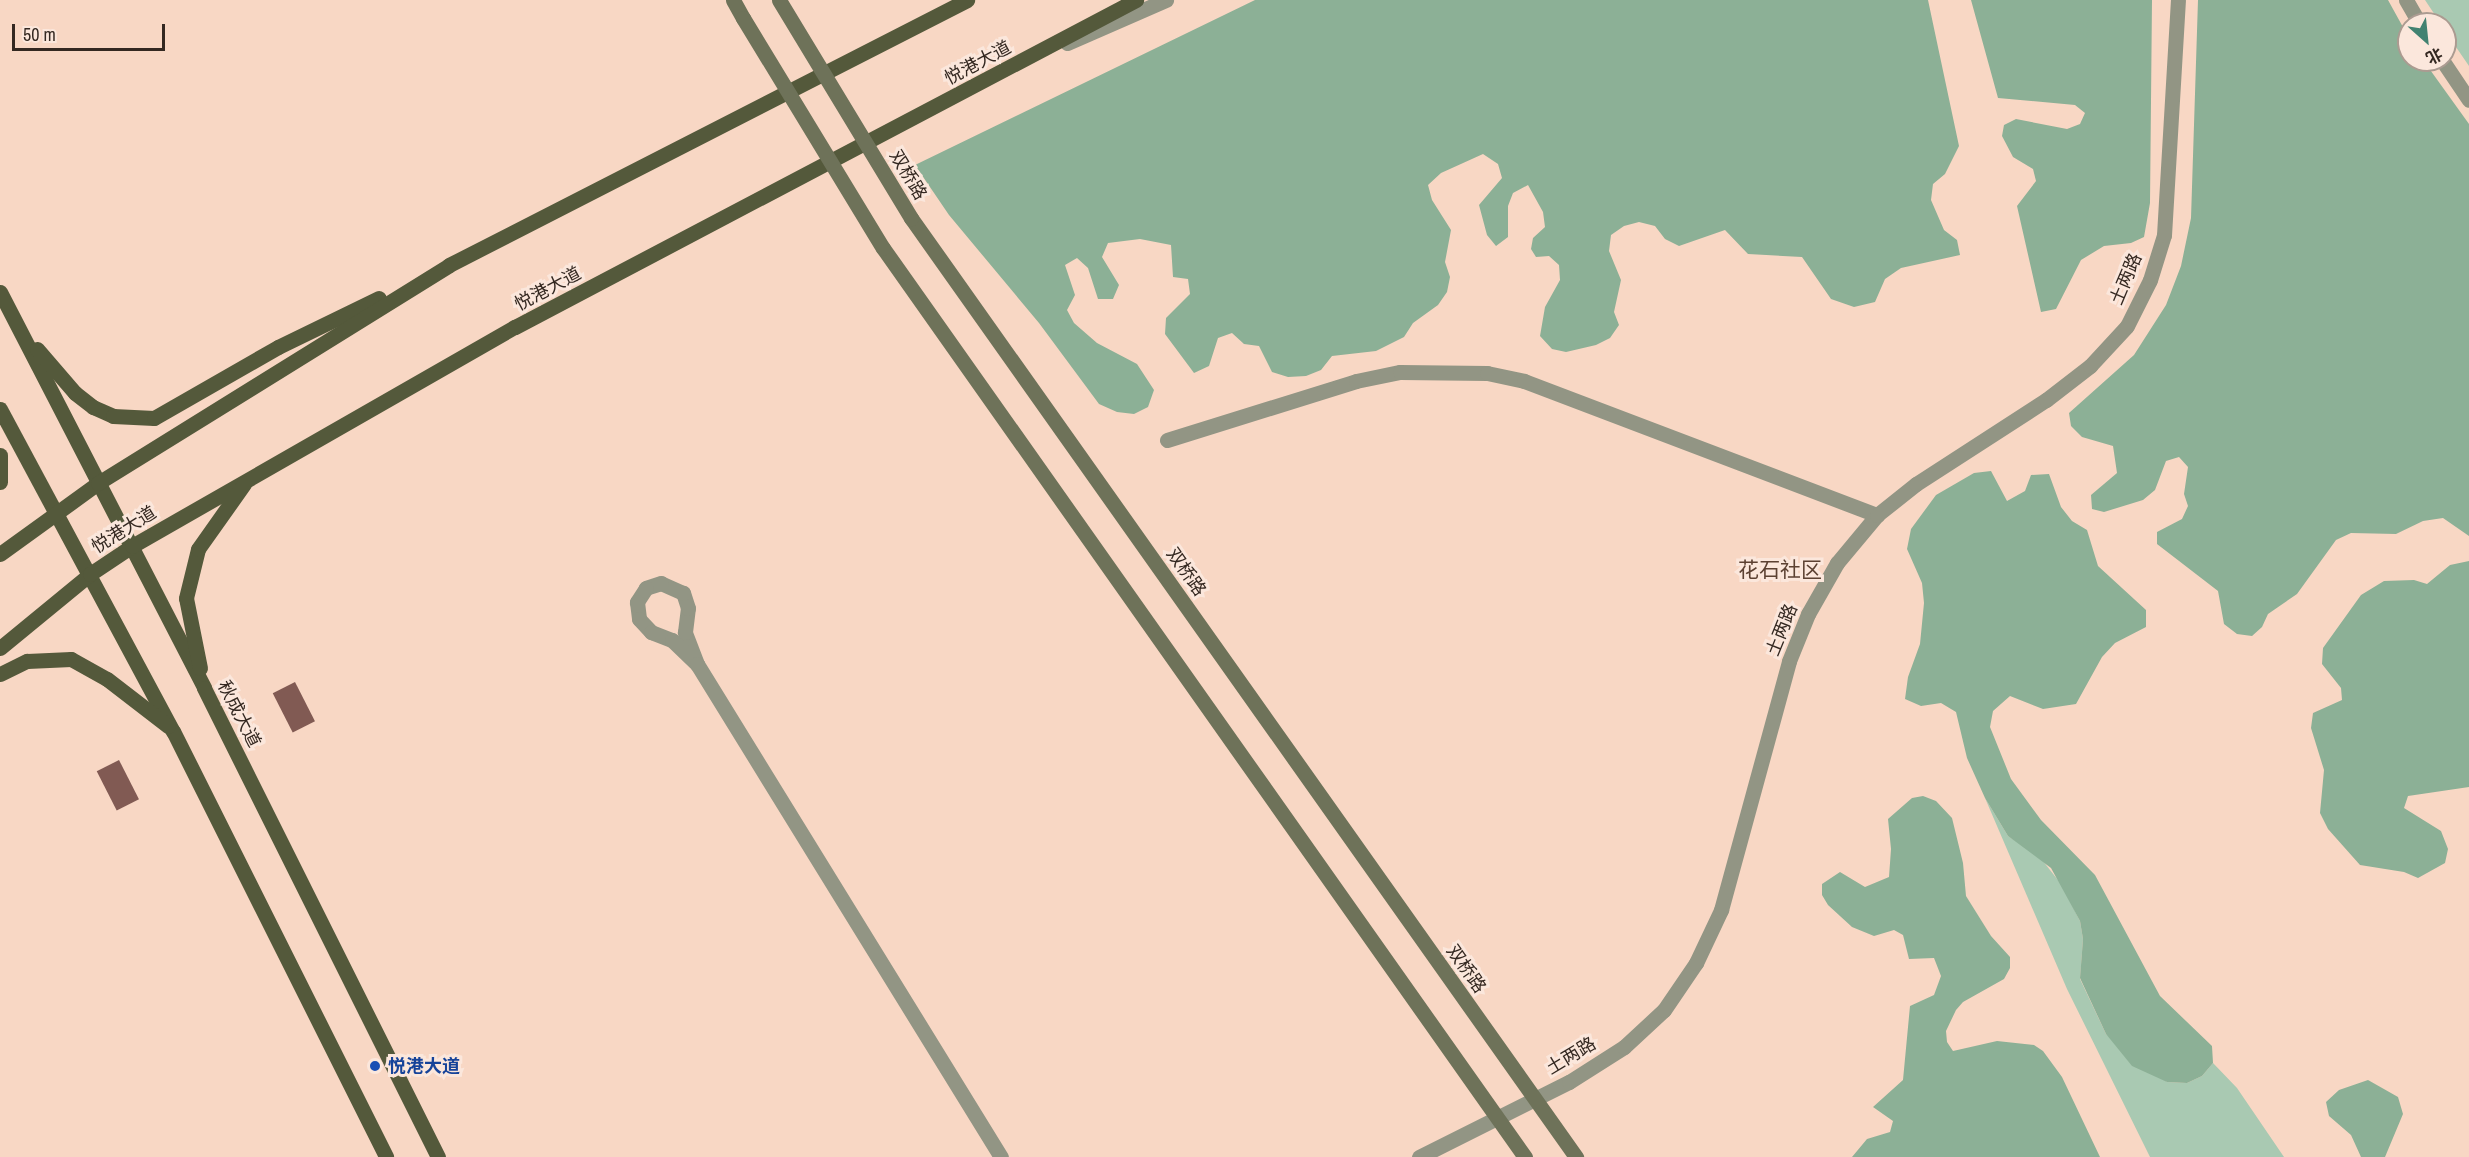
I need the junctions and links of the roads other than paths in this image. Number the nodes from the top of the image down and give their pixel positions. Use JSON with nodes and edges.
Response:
{"nodes":[{"id":1,"x":733,"y":0,"type":"edge"},
{"id":2,"x":779,"y":0,"type":"edge"},
{"id":3,"x":967,"y":0,"type":"edge"},
{"id":4,"x":1136,"y":0,"type":"edge"},
{"id":5,"x":1166,"y":0,"type":"edge"},
{"id":6,"x":2178,"y":0,"type":"edge"},
{"id":7,"x":1017,"y":65,"type":"junction"},
{"id":8,"x":2450,"y":72,"type":"edge"},
{"id":9,"x":2469,"y":100,"type":"edge"},
{"id":10,"x":449,"y":265,"type":"junction"},
{"id":11,"x":0,"y":292,"type":"edge"},
{"id":12,"x":23,"y":332,"type":"junction"},
{"id":13,"x":0,"y":409,"type":"edge"},
{"id":14,"x":1167,"y":440,"type":"dead end"},
{"id":15,"x":0,"y":455,"type":"edge"},
{"id":16,"x":247,"y":480,"type":"junction"},
{"id":17,"x":0,"y":482,"type":"edge"},
{"id":18,"x":98,"y":483,"type":"junction"},
{"id":19,"x":56,"y":514,"type":"junction"},
{"id":20,"x":1877,"y":515,"type":"junction"},
{"id":21,"x":132,"y":546,"type":"junction"},
{"id":22,"x":0,"y":554,"type":"edge"},
{"id":23,"x":90,"y":574,"type":"junction"},
{"id":24,"x":0,"y":648,"type":"edge"},
{"id":25,"x":697,"y":664,"type":"junction"},
{"id":26,"x":0,"y":674,"type":"edge"},
{"id":27,"x":204,"y":688,"type":"junction"},
{"id":28,"x":173,"y":731,"type":"junction"},
{"id":29,"x":1534,"y":1099,"type":"junction"},
{"id":30,"x":1497,"y":1118,"type":"junction"},
{"id":31,"x":386,"y":1157,"type":"edge"},
{"id":32,"x":438,"y":1157,"type":"edge"},
{"id":33,"x":1001,"y":1157,"type":"edge"},
{"id":34,"x":1419,"y":1157,"type":"edge"},
{"id":35,"x":1525,"y":1157,"type":"edge"},
{"id":36,"x":1576,"y":1157,"type":"edge"}],
"edges":[{"from":1,"to":30,"type":"main road","bridge":true},
{"from":2,"to":29,"type":"main road","name":"双桥路","bridge":true},
{"from":3,"to":10,"type":"main road"},
{"from":4,"to":7,"type":"main road","name":"悦港大道"},
{"from":5,"to":7,"type":"street"},
{"from":6,"to":20,"type":"street","name":"土两路"},
{"from":7,"to":16,"type":"main road","name":"悦港大道"},
{"from":8,"to":9,"type":"street"},
{"from":10,"to":12,"type":"main road"},
{"from":10,"to":18,"type":"main road"},
{"from":11,"to":12,"type":"main road","name":"秋成大道"},
{"from":12,"to":18,"type":"main road","name":"秋成大道"},
{"from":13,"to":19,"type":"main road"},
{"from":14,"to":20,"type":"street"},
{"from":15,"to":17,"type":"main road"},
{"from":16,"to":21,"type":"main road","name":"悦港大道"},
{"from":16,"to":27,"type":"main road"},
{"from":18,"to":19,"type":"main road"},
{"from":18,"to":21,"type":"main road","name":"秋成大道"},
{"from":19,"to":22,"type":"main road"},
{"from":19,"to":23,"type":"main road"},
{"from":20,"to":29,"type":"street","name":"土两路"},
{"from":21,"to":23,"type":"main road","name":"悦港大道"},
{"from":21,"to":27,"type":"main road","name":"秋成大道"},
{"from":23,"to":24,"type":"main road","name":"悦港大道"},
{"from":23,"to":28,"type":"main road"},
{"from":25,"to":25,"type":"street"},
{"from":25,"to":33,"type":"street"},
{"from":26,"to":28,"type":"main road"},
{"from":27,"to":32,"type":"main road","name":"秋成大道"},
{"from":28,"to":31,"type":"main road"},
{"from":29,"to":30,"type":"street","name":"土两路"},
{"from":29,"to":36,"type":"main road","name":"双桥路"},
{"from":30,"to":34,"type":"street","name":"土两路"},
{"from":30,"to":35,"type":"main road"}]}
